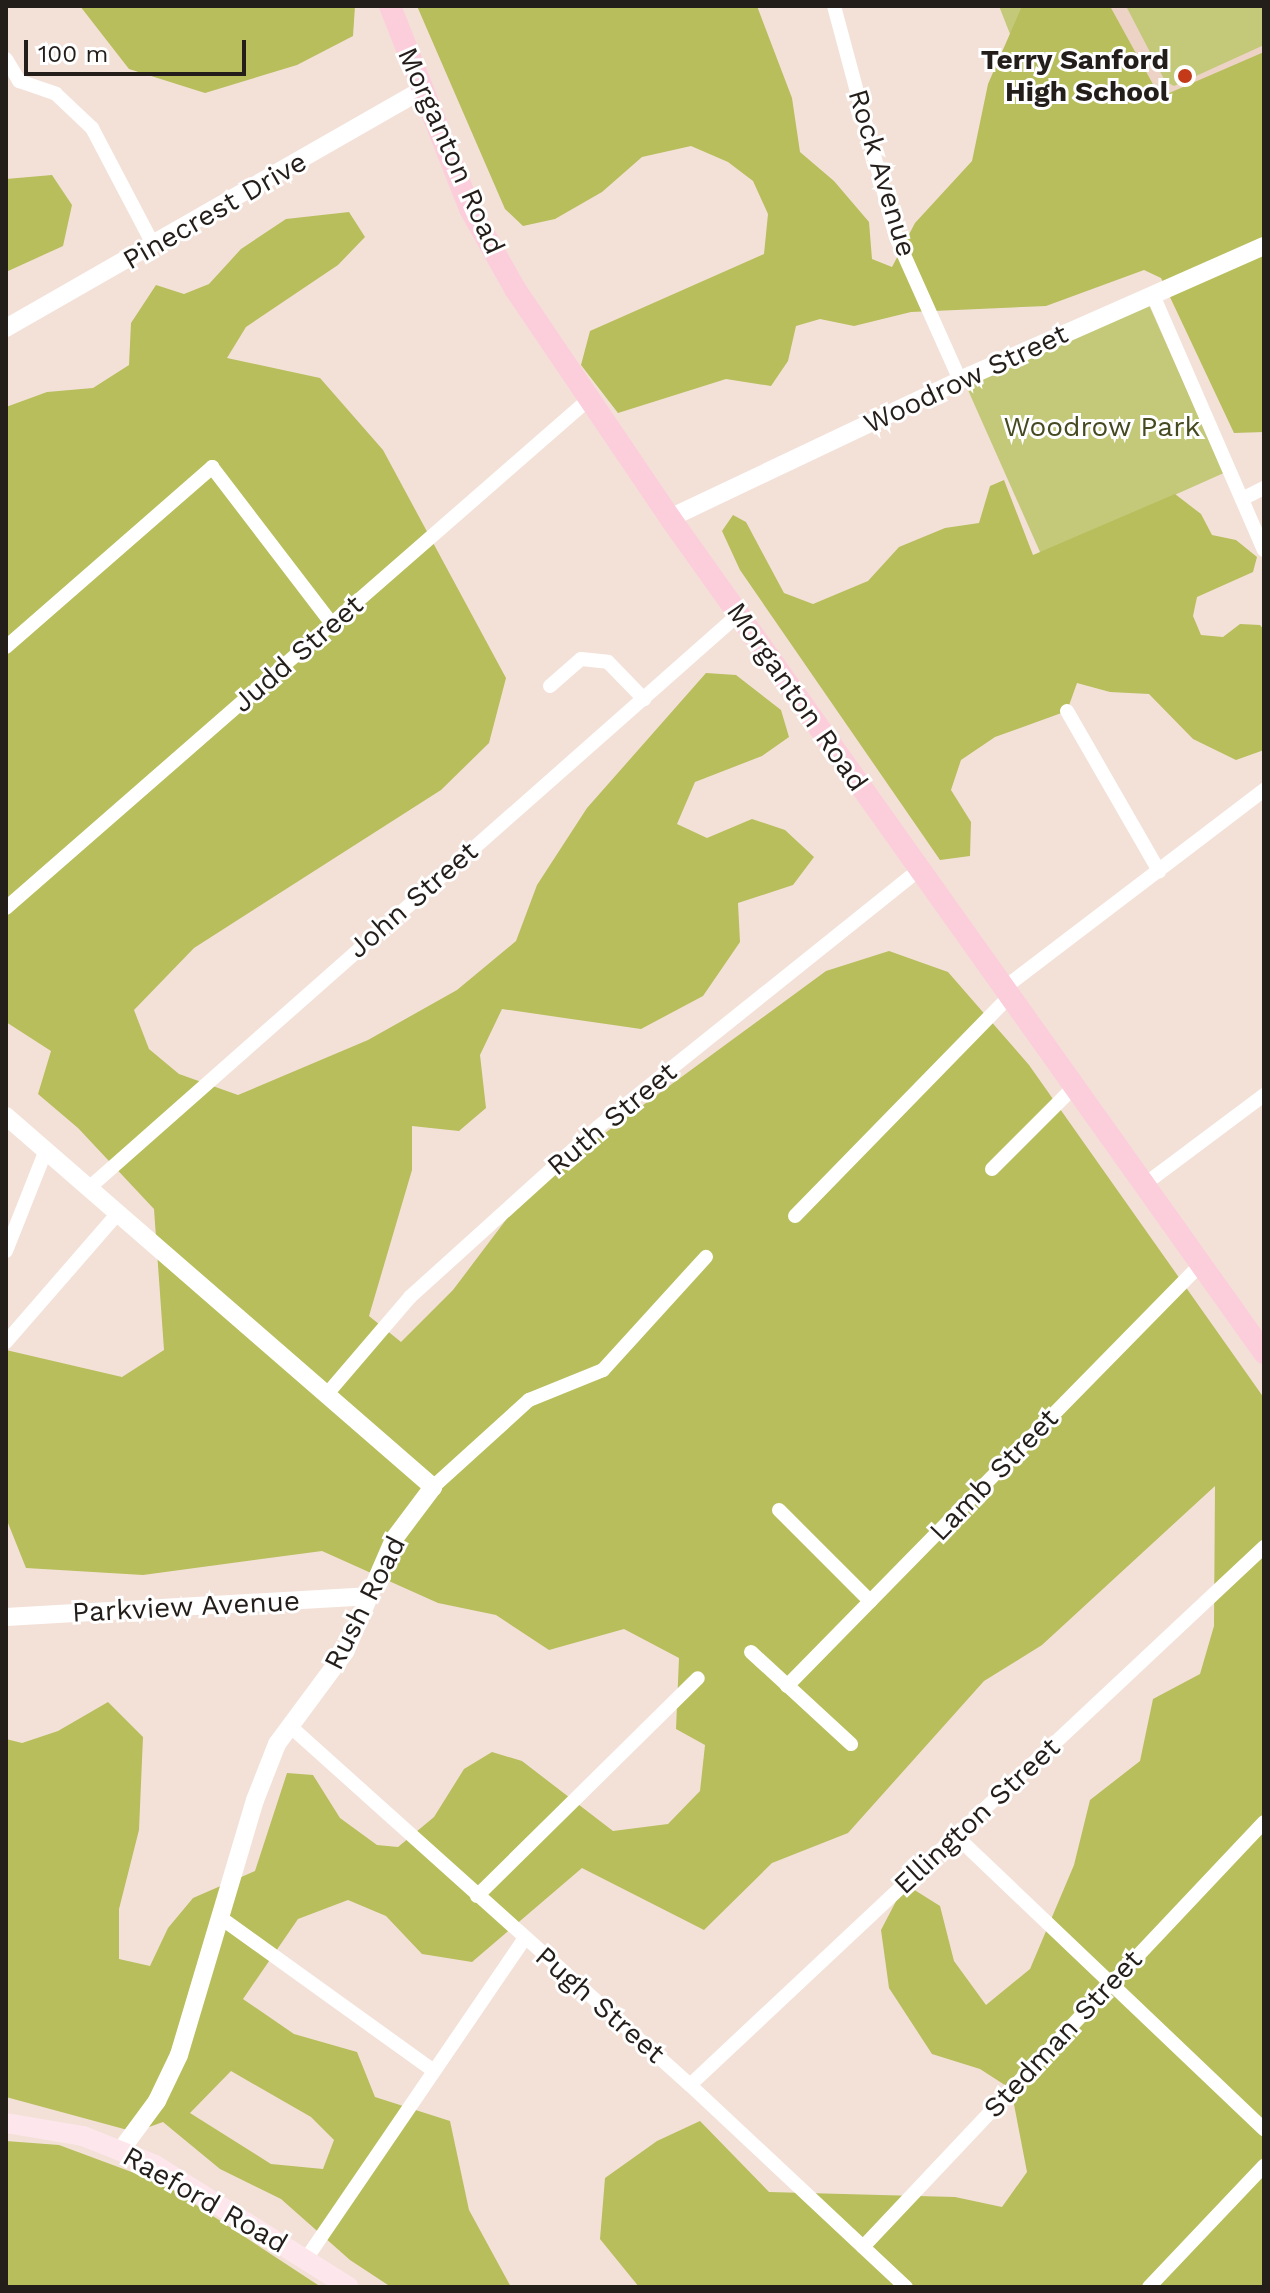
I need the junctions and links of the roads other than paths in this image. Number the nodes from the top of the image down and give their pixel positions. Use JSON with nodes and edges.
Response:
{"nodes":[{"id":1,"x":390,"y":6,"type":"edge"},
{"id":2,"x":834,"y":6,"type":"edge"},
{"id":3,"x":6,"y":59,"type":"edge"},
{"id":4,"x":12,"y":81,"type":"edge"},
{"id":5,"x":422,"y":90,"type":"junction"},
{"id":6,"x":154,"y":246,"type":"junction"},
{"id":7,"x":1264,"y":246,"type":"edge"},
{"id":8,"x":1153,"y":295,"type":"junction"},
{"id":9,"x":6,"y":328,"type":"edge"},
{"id":10,"x":960,"y":380,"type":"junction"},
{"id":11,"x":589,"y":399,"type":"junction"},
{"id":12,"x":1264,"y":488,"type":"edge"},
{"id":13,"x":1242,"y":499,"type":"junction"},
{"id":14,"x":670,"y":518,"type":"junction"},
{"id":15,"x":1264,"y":550,"type":"edge"},
{"id":16,"x":739,"y":614,"type":"junction"},
{"id":17,"x":332,"y":624,"type":"junction"},
{"id":18,"x":6,"y":647,"type":"edge"},
{"id":19,"x":550,"y":686,"type":"dead end"},
{"id":20,"x":644,"y":699,"type":"junction"},
{"id":21,"x":1067,"y":711,"type":"dead end"},
{"id":22,"x":1264,"y":790,"type":"edge"},
{"id":23,"x":920,"y":869,"type":"junction"},
{"id":24,"x":1159,"y":871,"type":"junction"},
{"id":25,"x":6,"y":908,"type":"edge"},
{"id":26,"x":1007,"y":992,"type":"junction"},
{"id":27,"x":1075,"y":1086,"type":"junction"},
{"id":28,"x":1264,"y":1095,"type":"edge"},
{"id":29,"x":6,"y":1116,"type":"edge"},
{"id":30,"x":46,"y":1150,"type":"junction"},
{"id":31,"x":992,"y":1169,"type":"dead end"},
{"id":32,"x":1145,"y":1184,"type":"junction"},
{"id":33,"x":90,"y":1187,"type":"junction"},
{"id":34,"x":119,"y":1212,"type":"junction"},
{"id":35,"x":795,"y":1216,"type":"dead end"},
{"id":36,"x":6,"y":1251,"type":"edge"},
{"id":37,"x":706,"y":1257,"type":"dead end"},
{"id":38,"x":1201,"y":1264,"type":"junction"},
{"id":39,"x":6,"y":1342,"type":"edge"},
{"id":40,"x":1264,"y":1353,"type":"edge"},
{"id":41,"x":327,"y":1394,"type":"junction"},
{"id":42,"x":433,"y":1487,"type":"junction"},
{"id":43,"x":779,"y":1510,"type":"dead end"},
{"id":44,"x":1264,"y":1547,"type":"edge"},
{"id":45,"x":367,"y":1596,"type":"junction"},
{"id":46,"x":870,"y":1601,"type":"junction"},
{"id":47,"x":6,"y":1617,"type":"edge"},
{"id":48,"x":751,"y":1652,"type":"dead end"},
{"id":49,"x":698,"y":1678,"type":"dead end"},
{"id":50,"x":787,"y":1686,"type":"junction"},
{"id":51,"x":291,"y":1727,"type":"junction"},
{"id":52,"x":851,"y":1744,"type":"dead end"},
{"id":53,"x":1264,"y":1822,"type":"edge"},
{"id":54,"x":955,"y":1835,"type":"junction"},
{"id":55,"x":477,"y":1896,"type":"junction"},
{"id":56,"x":221,"y":1918,"type":"junction"},
{"id":57,"x":524,"y":1939,"type":"junction"},
{"id":58,"x":1111,"y":1983,"type":"junction"},
{"id":59,"x":434,"y":2071,"type":"junction"},
{"id":60,"x":690,"y":2085,"type":"junction"},
{"id":61,"x":6,"y":2123,"type":"edge"},
{"id":62,"x":1264,"y":2129,"type":"edge"},
{"id":63,"x":121,"y":2150,"type":"junction"},
{"id":64,"x":1264,"y":2166,"type":"edge"},
{"id":65,"x":863,"y":2247,"type":"junction"},
{"id":66,"x":306,"y":2259,"type":"junction"},
{"id":67,"x":349,"y":2287,"type":"edge"},
{"id":68,"x":906,"y":2287,"type":"edge"},
{"id":69,"x":1149,"y":2287,"type":"edge"}],
"edges":[{"from":1,"to":5,"type":"main road","name":"Morganton Road"},
{"from":2,"to":10,"type":"street","name":"Rock Avenue"},
{"from":3,"to":4,"type":"street"},
{"from":4,"to":6,"type":"street"},
{"from":5,"to":6,"type":"street","name":"Pinecrest Drive"},
{"from":5,"to":11,"type":"main road","name":"Morganton Road"},
{"from":6,"to":9,"type":"street","name":"Pinecrest Drive"},
{"from":7,"to":8,"type":"street","name":"Woodrow Street"},
{"from":8,"to":10,"type":"street","name":"Woodrow Street"},
{"from":8,"to":13,"type":"street"},
{"from":10,"to":14,"type":"street","name":"Woodrow Street"},
{"from":11,"to":14,"type":"main road","name":"Morganton Road"},
{"from":11,"to":17,"type":"street","name":"Judd Street"},
{"from":12,"to":13,"type":"street"},
{"from":13,"to":15,"type":"street"},
{"from":14,"to":16,"type":"main road","name":"Morganton Road"},
{"from":16,"to":20,"type":"street","name":"John Street"},
{"from":16,"to":23,"type":"main road","name":"Morganton Road"},
{"from":17,"to":18,"type":"street"},
{"from":17,"to":25,"type":"street","name":"Judd Street"},
{"from":19,"to":20,"type":"street"},
{"from":20,"to":33,"type":"street","name":"John Street"},
{"from":21,"to":24,"type":"street"},
{"from":22,"to":24,"type":"street"},
{"from":23,"to":26,"type":"main road","name":"Morganton Road"},
{"from":23,"to":41,"type":"street","name":"Ruth Street"},
{"from":24,"to":26,"type":"street"},
{"from":26,"to":27,"type":"main road","name":"Morganton Road"},
{"from":26,"to":35,"type":"street"},
{"from":27,"to":31,"type":"street"},
{"from":27,"to":32,"type":"main road","name":"Morganton Road"},
{"from":28,"to":32,"type":"street"},
{"from":29,"to":30,"type":"street"},
{"from":30,"to":33,"type":"street"},
{"from":30,"to":36,"type":"street"},
{"from":32,"to":38,"type":"main road","name":"Morganton Road"},
{"from":33,"to":34,"type":"street"},
{"from":34,"to":39,"type":"street"},
{"from":34,"to":41,"type":"street"},
{"from":37,"to":42,"type":"street"},
{"from":38,"to":40,"type":"main road","name":"Morganton Road"},
{"from":38,"to":46,"type":"street","name":"Lamb Street"},
{"from":41,"to":42,"type":"street"},
{"from":42,"to":45,"type":"street","name":"Rush Road"},
{"from":43,"to":46,"type":"street"},
{"from":44,"to":54,"type":"street","name":"Ellington Street"},
{"from":45,"to":47,"type":"street","name":"Parkview Avenue"},
{"from":45,"to":51,"type":"street","name":"Rush Road"},
{"from":46,"to":50,"type":"street","name":"Lamb Street"},
{"from":48,"to":50,"type":"street"},
{"from":49,"to":55,"type":"street"},
{"from":50,"to":52,"type":"street"},
{"from":51,"to":55,"type":"street","name":"Pugh Street"},
{"from":51,"to":56,"type":"street","name":"Rush Road"},
{"from":53,"to":58,"type":"street","name":"Stedman Street"},
{"from":54,"to":58,"type":"street"},
{"from":54,"to":60,"type":"street","name":"Ellington Street"},
{"from":55,"to":57,"type":"street","name":"Pugh Street"},
{"from":56,"to":59,"type":"street"},
{"from":56,"to":63,"type":"street","name":"Rush Road"},
{"from":57,"to":59,"type":"street"},
{"from":57,"to":60,"type":"street","name":"Pugh Street"},
{"from":58,"to":62,"type":"street"},
{"from":58,"to":65,"type":"street","name":"Stedman Street"},
{"from":59,"to":66,"type":"street"},
{"from":60,"to":65,"type":"street","name":"Pugh Street"},
{"from":61,"to":63,"type":"main road","name":"Raeford Road"},
{"from":63,"to":66,"type":"main road","name":"Raeford Road"},
{"from":64,"to":69,"type":"street"},
{"from":65,"to":68,"type":"street","name":"Pugh Street"},
{"from":66,"to":67,"type":"main road","name":"Raeford Road"}]}
